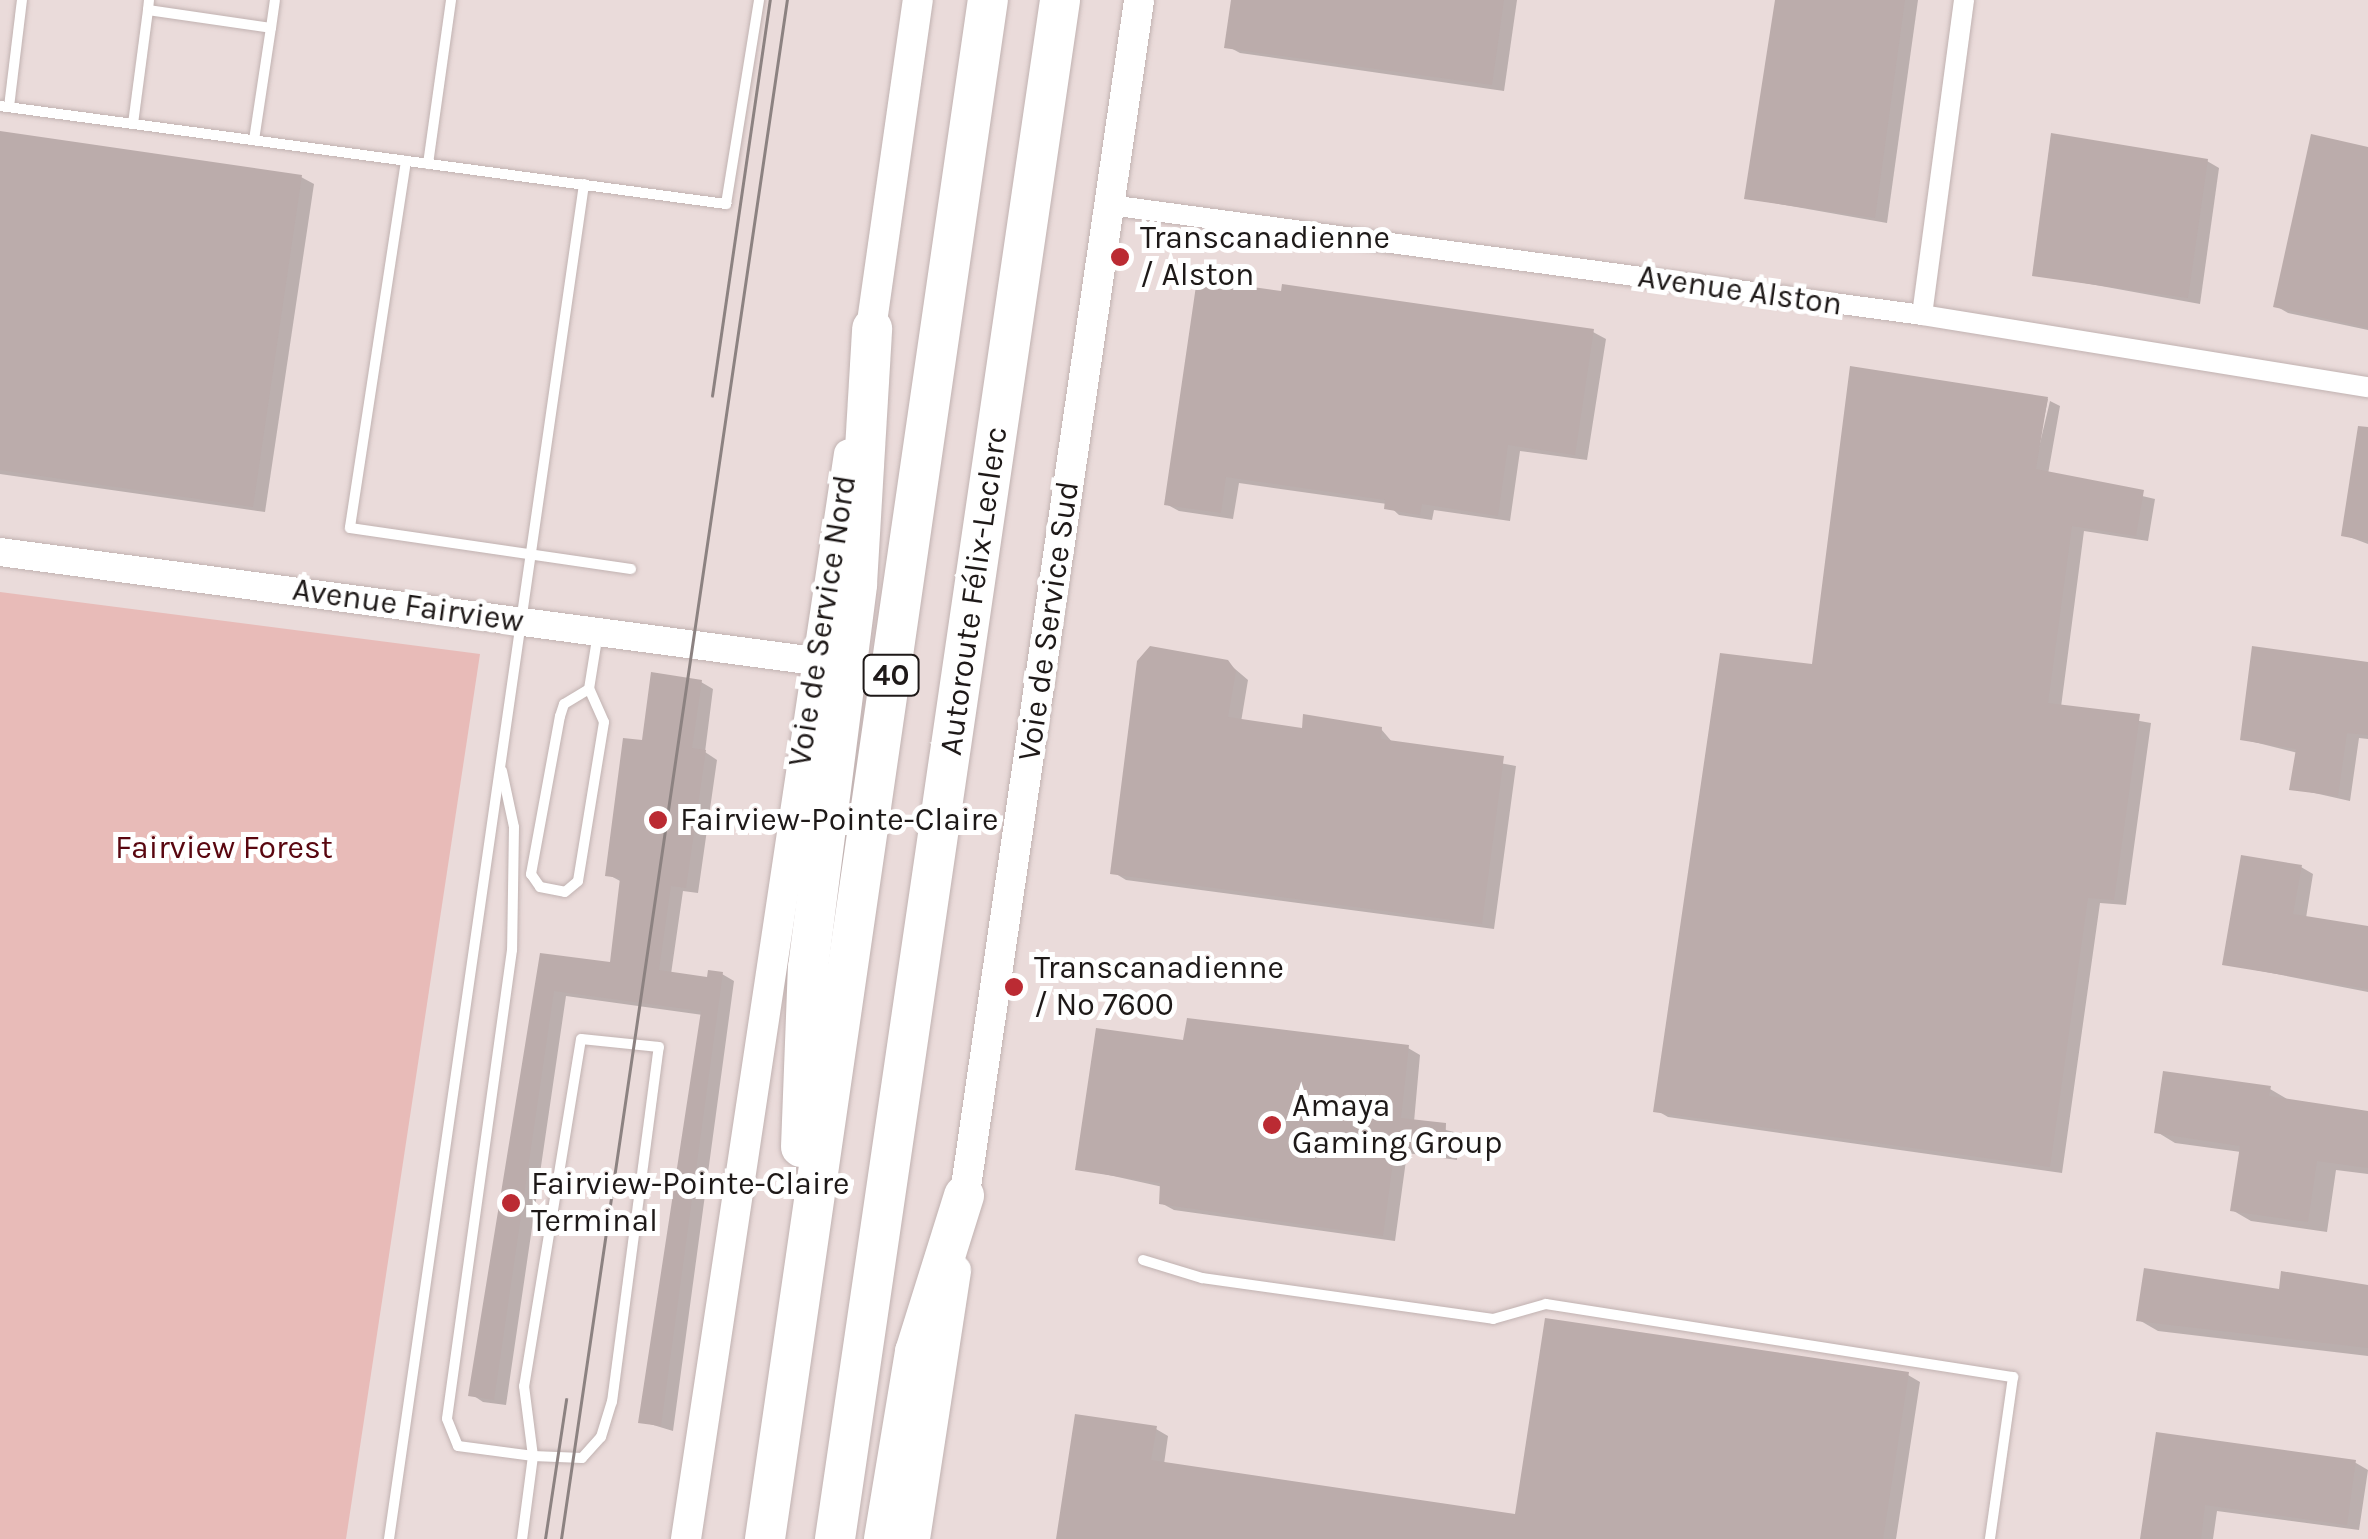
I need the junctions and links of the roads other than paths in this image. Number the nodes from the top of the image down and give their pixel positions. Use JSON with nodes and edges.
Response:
{"nodes":[{"id":1,"x":22,"y":0,"type":"edge"},
{"id":2,"x":275,"y":0,"type":"edge"},
{"id":3,"x":451,"y":0,"type":"edge"},
{"id":4,"x":759,"y":0,"type":"edge"},
{"id":5,"x":918,"y":0,"type":"edge"},
{"id":6,"x":988,"y":0,"type":"edge"},
{"id":7,"x":1060,"y":0,"type":"edge"},
{"id":8,"x":1139,"y":0,"type":"edge"},
{"id":9,"x":1964,"y":0,"type":"edge"},
{"id":10,"x":149,"y":5,"type":"edge"},
{"id":11,"x":270,"y":28,"type":"junction"},
{"id":12,"x":4,"y":107,"type":"edge"},
{"id":13,"x":134,"y":124,"type":"junction"},
{"id":14,"x":254,"y":140,"type":"junction"},
{"id":15,"x":406,"y":160,"type":"junction"},
{"id":16,"x":428,"y":164,"type":"junction"},
{"id":17,"x":584,"y":184,"type":"junction"},
{"id":18,"x":1110,"y":206,"type":"junction"},
{"id":19,"x":1922,"y":315,"type":"junction"},
{"id":20,"x":872,"y":328,"type":"junction"},
{"id":21,"x":2368,"y":386,"type":"edge"},
{"id":22,"x":0,"y":552,"type":"edge"},
{"id":23,"x":534,"y":555,"type":"junction"},
{"id":24,"x":631,"y":569,"type":"dead end"},
{"id":25,"x":522,"y":622,"type":"junction"},
{"id":26,"x":598,"y":632,"type":"junction"},
{"id":27,"x":815,"y":660,"type":"junction"},
{"id":28,"x":589,"y":689,"type":"junction"},
{"id":29,"x":502,"y":771,"type":"junction"},
{"id":30,"x":964,"y":1196,"type":"junction"},
{"id":31,"x":1143,"y":1260,"type":"dead end"},
{"id":32,"x":794,"y":1351,"type":"junction"},
{"id":33,"x":533,"y":1456,"type":"junction"},
{"id":34,"x":390,"y":1539,"type":"edge"},
{"id":35,"x":522,"y":1539,"type":"edge"},
{"id":36,"x":686,"y":1539,"type":"edge"},
{"id":37,"x":765,"y":1539,"type":"edge"},
{"id":38,"x":835,"y":1539,"type":"edge"},
{"id":39,"x":884,"y":1539,"type":"edge"},
{"id":40,"x":915,"y":1539,"type":"edge"},
{"id":41,"x":1990,"y":1539,"type":"edge"}],
"edges":[{"from":1,"to":12,"type":"lane"},
{"from":2,"to":11,"type":"lane"},
{"from":3,"to":16,"type":"lane"},
{"from":4,"to":17,"type":"lane"},
{"from":5,"to":20,"type":"main road","name":"Voie de Service Nord"},
{"from":6,"to":32,"type":"highway","number":"40"},
{"from":7,"to":38,"type":"highway","name":"Autoroute Félix-Leclerc","number":"40"},
{"from":8,"to":18,"type":"main road","name":"Voie de Service Sud"},
{"from":9,"to":19,"type":"street"},
{"from":10,"to":11,"type":"lane"},
{"from":10,"to":13,"type":"lane"},
{"from":11,"to":14,"type":"lane"},
{"from":12,"to":13,"type":"lane"},
{"from":13,"to":14,"type":"lane"},
{"from":14,"to":15,"type":"lane"},
{"from":15,"to":16,"type":"lane"},
{"from":15,"to":23,"type":"lane"},
{"from":16,"to":17,"type":"lane"},
{"from":17,"to":23,"type":"lane"},
{"from":18,"to":19,"type":"street","name":"Avenue Alston"},
{"from":18,"to":30,"type":"main road","name":"Voie de Service Sud"},
{"from":19,"to":21,"type":"street","name":"Avenue Alston"},
{"from":20,"to":27,"type":"main road","name":"Voie de Service Nord"},
{"from":20,"to":32,"type":"highway"},
{"from":22,"to":25,"type":"street","name":"Avenue Fairview"},
{"from":23,"to":24,"type":"lane"},
{"from":23,"to":25,"type":"lane"},
{"from":25,"to":26,"type":"street","name":"Avenue Fairview"},
{"from":25,"to":29,"type":"lane"},
{"from":26,"to":27,"type":"street","name":"Avenue Fairview"},
{"from":26,"to":28,"type":"lane"},
{"from":27,"to":36,"type":"main road","name":"Voie de Service Nord"},
{"from":28,"to":28,"type":"lane"},
{"from":29,"to":33,"type":"lane"},
{"from":29,"to":34,"type":"lane"},
{"from":30,"to":39,"type":"highway"},
{"from":30,"to":40,"type":"main road","name":"Voie de Service Sud"},
{"from":31,"to":41,"type":"lane"},
{"from":32,"to":37,"type":"highway","number":"40"},
{"from":33,"to":33,"type":"lane"},
{"from":33,"to":35,"type":"lane"}]}
